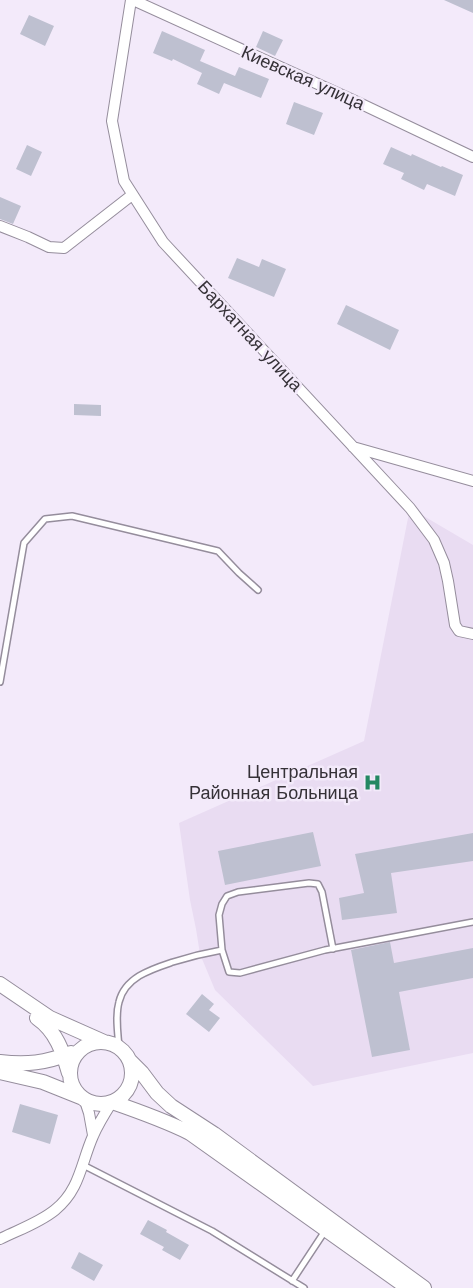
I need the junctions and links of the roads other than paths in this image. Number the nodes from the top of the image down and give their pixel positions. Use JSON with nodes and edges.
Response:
{"nodes":[{"id":1,"x":132,"y":0,"type":"edge"},
{"id":2,"x":473,"y":157,"type":"edge"},
{"id":3,"x":132,"y":195,"type":"junction"},
{"id":4,"x":0,"y":226,"type":"edge"},
{"id":5,"x":352,"y":447,"type":"junction"},
{"id":6,"x":473,"y":481,"type":"edge"},
{"id":7,"x":258,"y":590,"type":"dead end"},
{"id":8,"x":473,"y":634,"type":"edge"},
{"id":9,"x":0,"y":682,"type":"edge"},
{"id":10,"x":473,"y":922,"type":"edge"},
{"id":11,"x":333,"y":949,"type":"junction"},
{"id":12,"x":222,"y":950,"type":"junction"},
{"id":13,"x":0,"y":984,"type":"edge"},
{"id":14,"x":0,"y":992,"type":"edge"},
{"id":15,"x":50,"y":1024,"type":"junction"},
{"id":16,"x":104,"y":1042,"type":"junction"},
{"id":17,"x":119,"y":1048,"type":"junction"},
{"id":18,"x":81,"y":1050,"type":"junction"},
{"id":19,"x":64,"y":1056,"type":"junction"},
{"id":20,"x":130,"y":1061,"type":"junction"},
{"id":21,"x":0,"y":1062,"type":"edge"},
{"id":22,"x":39,"y":1063,"type":"junction"},
{"id":23,"x":0,"y":1072,"type":"edge"},
{"id":24,"x":71,"y":1079,"type":"junction"},
{"id":25,"x":84,"y":1098,"type":"junction"},
{"id":26,"x":112,"y":1102,"type":"junction"},
{"id":27,"x":93,"y":1135,"type":"junction"},
{"id":28,"x":210,"y":1140,"type":"junction"},
{"id":29,"x":83,"y":1165,"type":"junction"},
{"id":30,"x":326,"y":1230,"type":"junction"},
{"id":31,"x":0,"y":1239,"type":"edge"},
{"id":32,"x":292,"y":1281,"type":"junction"},
{"id":33,"x":304,"y":1288,"type":"edge"},
{"id":34,"x":408,"y":1288,"type":"edge"},
{"id":35,"x":424,"y":1288,"type":"edge"}],
"edges":[{"from":1,"to":2,"type":"street","name":"Киевская улица"},
{"from":1,"to":3,"type":"street","name":"Бархатная улица"},
{"from":3,"to":4,"type":"street"},
{"from":3,"to":5,"type":"street","name":"Бархатная улица"},
{"from":5,"to":6,"type":"street"},
{"from":5,"to":8,"type":"street","name":"Бархатная улица"},
{"from":7,"to":9,"type":"lane"},
{"from":10,"to":11,"type":"lane"},
{"from":11,"to":12,"type":"lane"},
{"from":11,"to":12,"type":"lane"},
{"from":12,"to":17,"type":"lane"},
{"from":13,"to":15,"type":"main road"},
{"from":14,"to":15,"type":"main road"},
{"from":15,"to":16,"type":"main road"},
{"from":15,"to":19,"type":"main road"},
{"from":15,"to":22,"type":"main road"},
{"from":16,"to":17,"type":"main road"},
{"from":16,"to":18,"type":"main road"},
{"from":17,"to":20,"type":"main road"},
{"from":18,"to":19,"type":"main road"},
{"from":18,"to":24,"type":"main road"},
{"from":19,"to":22,"type":"main road"},
{"from":19,"to":24,"type":"main road"},
{"from":20,"to":26,"type":"main road"},
{"from":20,"to":28,"type":"main road"},
{"from":21,"to":22,"type":"main road"},
{"from":23,"to":25,"type":"main road"},
{"from":24,"to":25,"type":"main road"},
{"from":25,"to":26,"type":"main road"},
{"from":25,"to":27,"type":"street"},
{"from":26,"to":27,"type":"street"},
{"from":26,"to":28,"type":"main road"},
{"from":27,"to":29,"type":"street"},
{"from":28,"to":30,"type":"main road"},
{"from":28,"to":35,"type":"main road"},
{"from":29,"to":31,"type":"street"},
{"from":29,"to":32,"type":"lane"},
{"from":30,"to":32,"type":"lane"},
{"from":30,"to":34,"type":"main road"},
{"from":32,"to":33,"type":"lane"}]}
